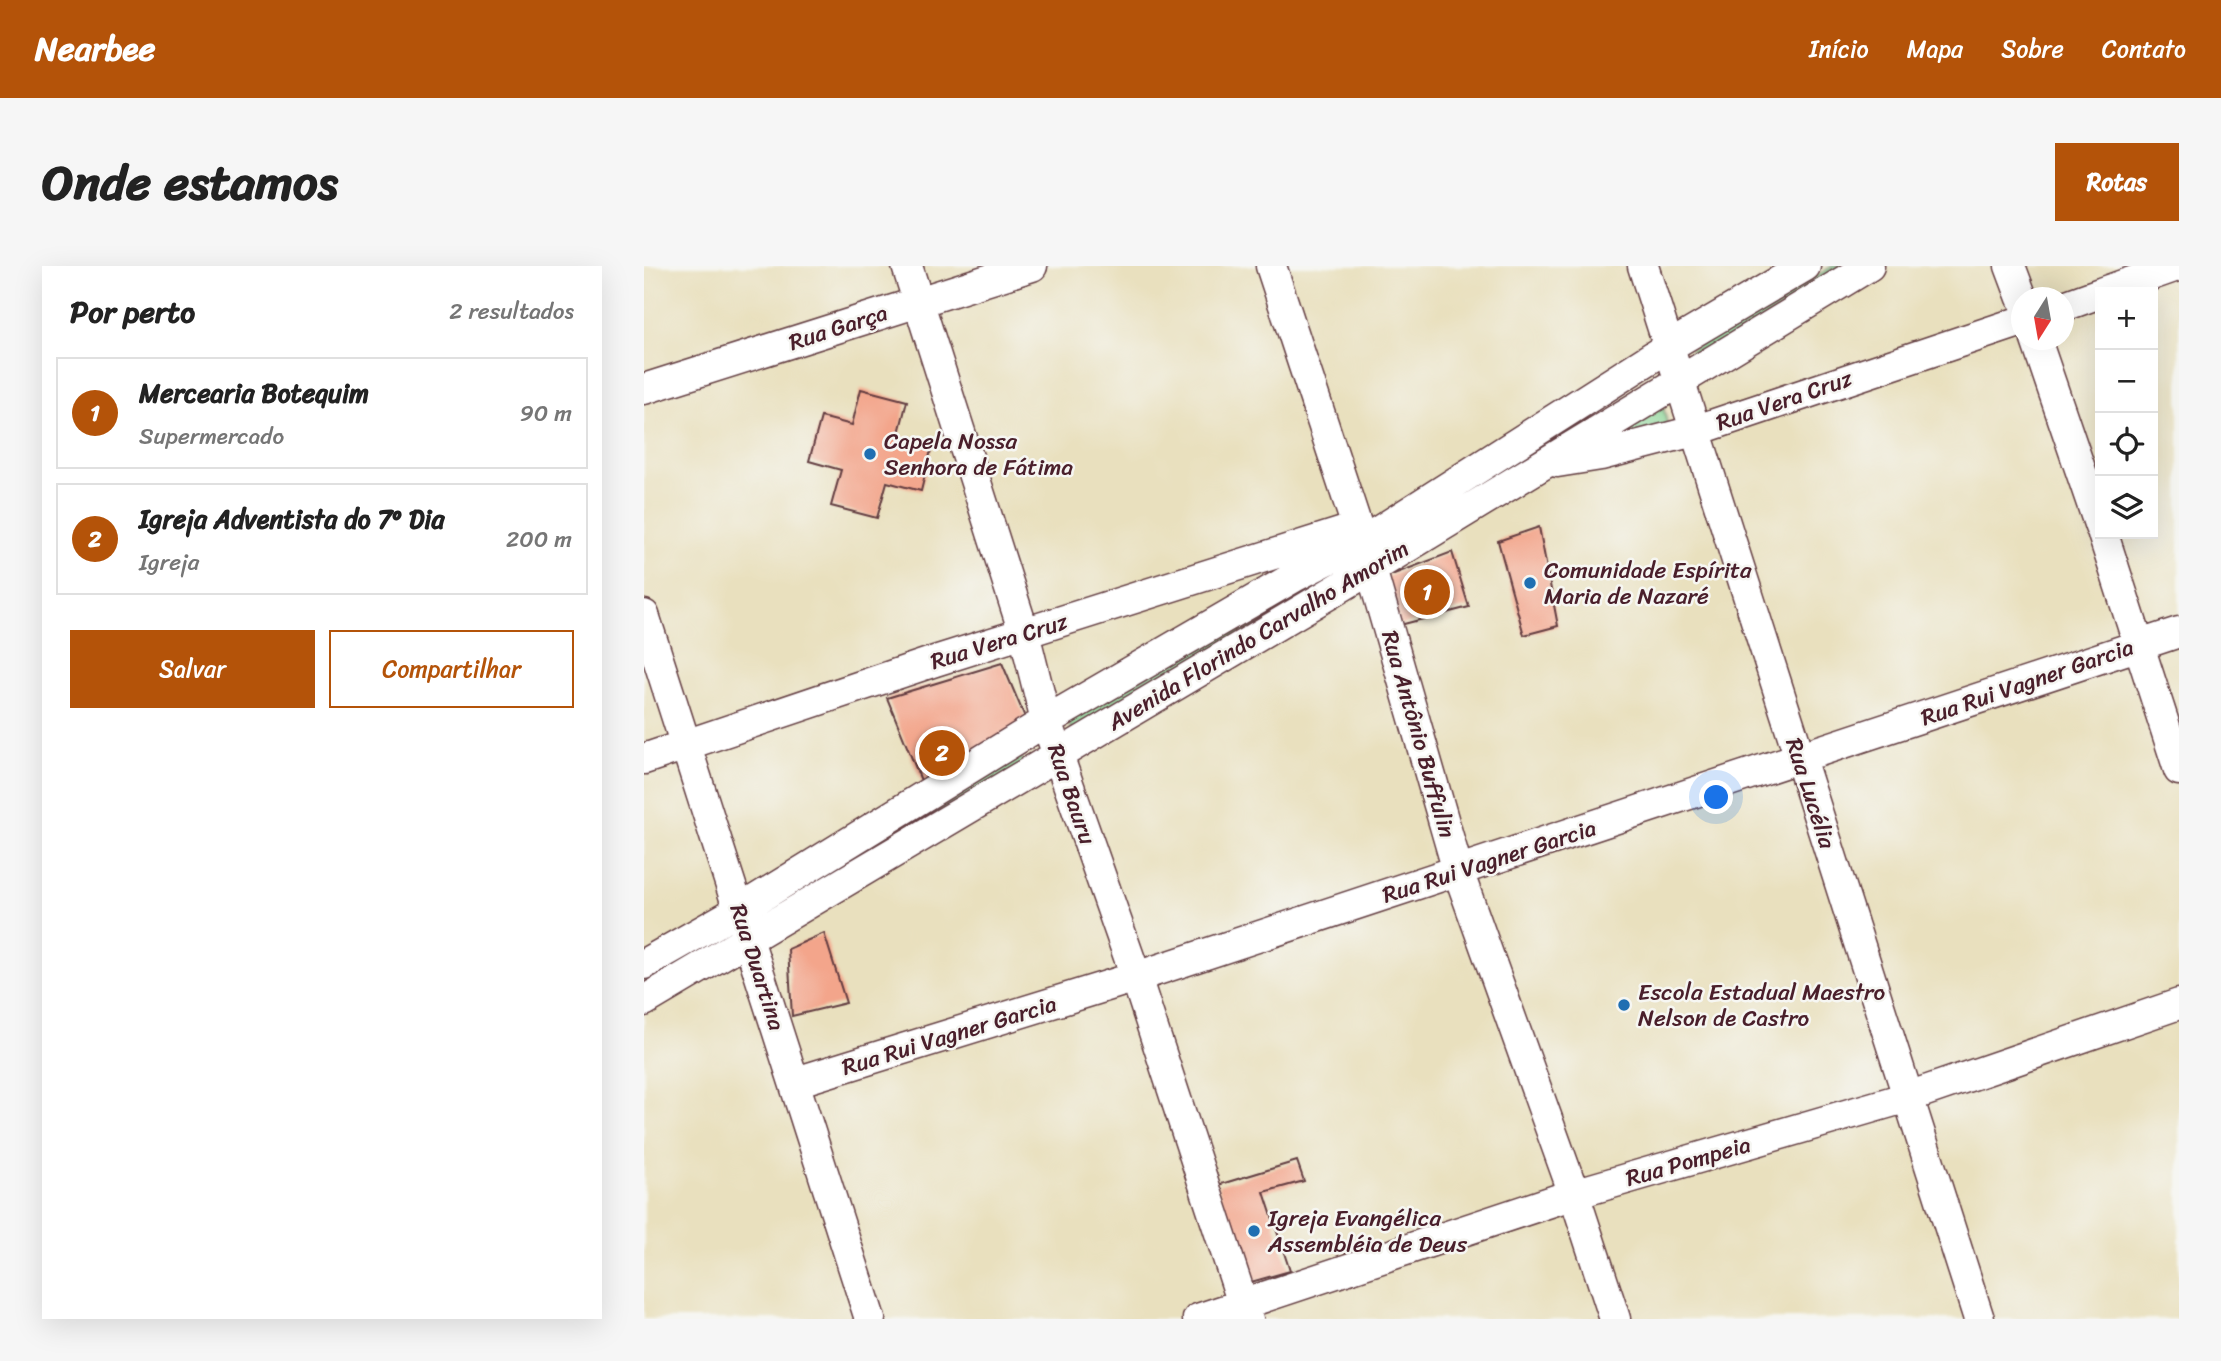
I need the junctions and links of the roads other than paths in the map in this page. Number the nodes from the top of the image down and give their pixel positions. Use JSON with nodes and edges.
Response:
{"nodes":[{"id":1,"x":907,"y":266,"type":"edge"},
{"id":2,"x":1032,"y":266,"type":"edge"},
{"id":3,"x":1271,"y":266,"type":"edge"},
{"id":4,"x":1643,"y":266,"type":"edge"},
{"id":5,"x":1805,"y":266,"type":"edge"},
{"id":6,"x":1869,"y":266,"type":"edge"},
{"id":7,"x":2010,"y":266,"type":"edge"},
{"id":8,"x":2177,"y":266,"type":"edge"},
{"id":9,"x":2017,"y":287,"type":"edge"},
{"id":10,"x":2118,"y":287,"type":"edge"},
{"id":11,"x":2095,"y":295,"type":"edge"},
{"id":12,"x":918,"y":302,"type":"junction"},
{"id":13,"x":2074,"y":302,"type":"edge"},
{"id":14,"x":2011,"y":324,"type":"edge"},
{"id":15,"x":1668,"y":347,"type":"junction"},
{"id":16,"x":2039,"y":350,"type":"edge"},
{"id":17,"x":1678,"y":380,"type":"junction"},
{"id":18,"x":644,"y":389,"type":"edge"},
{"id":19,"x":1694,"y":431,"type":"junction"},
{"id":20,"x":1542,"y":464,"type":"junction"},
{"id":21,"x":2095,"y":512,"type":"edge"},
{"id":22,"x":2105,"y":539,"type":"edge"},
{"id":23,"x":1363,"y":546,"type":"junction"},
{"id":24,"x":644,"y":615,"type":"edge"},
{"id":25,"x":2179,"y":632,"type":"edge"},
{"id":26,"x":1024,"y":633,"type":"junction"},
{"id":27,"x":2140,"y":643,"type":"junction"},
{"id":28,"x":1046,"y":721,"type":"junction"},
{"id":29,"x":684,"y":747,"type":"junction"},
{"id":30,"x":1059,"y":753,"type":"junction"},
{"id":31,"x":1800,"y":758,"type":"junction"},
{"id":32,"x":644,"y":760,"type":"edge"},
{"id":33,"x":2179,"y":770,"type":"edge"},
{"id":34,"x":1458,"y":871,"type":"junction"},
{"id":35,"x":739,"y":910,"type":"junction"},
{"id":36,"x":747,"y":941,"type":"junction"},
{"id":37,"x":644,"y":964,"type":"edge"},
{"id":38,"x":1136,"y":977,"type":"junction"},
{"id":39,"x":644,"y":1001,"type":"edge"},
{"id":40,"x":2179,"y":1004,"type":"edge"},
{"id":41,"x":796,"y":1082,"type":"junction"},
{"id":42,"x":1908,"y":1097,"type":"junction"},
{"id":43,"x":1574,"y":1194,"type":"junction"},
{"id":44,"x":1246,"y":1312,"type":"edge"},
{"id":45,"x":870,"y":1319,"type":"edge"},
{"id":46,"x":1198,"y":1319,"type":"edge"},
{"id":47,"x":1615,"y":1319,"type":"edge"},
{"id":48,"x":1979,"y":1319,"type":"edge"}],
"edges":[{"from":1,"to":12,"type":"street","name":"Rua Bauru"},
{"from":2,"to":12,"type":"street","name":"Rua Garça"},
{"from":3,"to":23,"type":"street","name":"Rua Antônio Buffulin"},
{"from":4,"to":15,"type":"street","name":"Rua Lucélia"},
{"from":5,"to":15,"type":"street","name":"Avenida Florindo Carvalho Amorim"},
{"from":6,"to":17,"type":"street","name":"Avenida Florindo Carvalho Amorim"},
{"from":7,"to":9,"type":"street"},
{"from":8,"to":10,"type":"street"},
{"from":11,"to":13,"type":"street"},
{"from":12,"to":18,"type":"street","name":"Rua Garça"},
{"from":12,"to":26,"type":"street","name":"Rua Bauru"},
{"from":14,"to":19,"type":"street","name":"Rua Vera Cruz"},
{"from":15,"to":17,"type":"street","name":"Rua Lucélia"},
{"from":15,"to":23,"type":"street","name":"Avenida Florindo Carvalho Amorim"},
{"from":16,"to":21,"type":"street"},
{"from":17,"to":19,"type":"street","name":"Rua Lucélia"},
{"from":17,"to":20,"type":"street","name":"Avenida Florindo Carvalho Amorim"},
{"from":19,"to":20,"type":"street","name":"Rua Vera Cruz"},
{"from":19,"to":31,"type":"street","name":"Rua Lucélia"},
{"from":20,"to":23,"type":"street","name":"Avenida Florindo Carvalho Amorim"},
{"from":22,"to":27,"type":"street"},
{"from":23,"to":26,"type":"street","name":"Rua Vera Cruz"},
{"from":23,"to":28,"type":"street","name":"Avenida Florindo Carvalho Amorim"},
{"from":23,"to":30,"type":"street","name":"Avenida Florindo Carvalho Amorim"},
{"from":23,"to":34,"type":"street","name":"Rua Antônio Buffulin"},
{"from":24,"to":29,"type":"street","name":"Rua Duartina"},
{"from":25,"to":27,"type":"street","name":"Rua Rui Vagner Garcia"},
{"from":26,"to":28,"type":"street","name":"Rua Bauru"},
{"from":26,"to":29,"type":"street","name":"Rua Vera Cruz"},
{"from":27,"to":31,"type":"street","name":"Rua Rui Vagner Garcia"},
{"from":27,"to":33,"type":"street"},
{"from":28,"to":30,"type":"street","name":"Rua Bauru"},
{"from":28,"to":35,"type":"street","name":"Avenida Florindo Carvalho Amorim"},
{"from":29,"to":32,"type":"street","name":"Rua Vera Cruz"},
{"from":29,"to":35,"type":"street","name":"Rua Duartina"},
{"from":30,"to":36,"type":"street","name":"Avenida Florindo Carvalho Amorim"},
{"from":30,"to":38,"type":"street","name":"Rua Bauru"},
{"from":31,"to":34,"type":"street","name":"Rua Rui Vagner Garcia"},
{"from":31,"to":42,"type":"street","name":"Rua Lucélia"},
{"from":34,"to":38,"type":"street","name":"Rua Rui Vagner Garcia"},
{"from":34,"to":43,"type":"street","name":"Rua Antônio Buffulin"},
{"from":35,"to":36,"type":"street","name":"Rua Duartina"},
{"from":35,"to":37,"type":"street","name":"Avenida Florindo Carvalho Amorim"},
{"from":36,"to":39,"type":"street","name":"Avenida Florindo Carvalho Amorim"},
{"from":36,"to":41,"type":"street","name":"Rua Duartina"},
{"from":38,"to":41,"type":"street","name":"Rua Rui Vagner Garcia"},
{"from":38,"to":44,"type":"street","name":"Rua Bauru"},
{"from":40,"to":42,"type":"street","name":"Rua Pompeia"},
{"from":41,"to":45,"type":"street","name":"Rua Duartina"},
{"from":42,"to":43,"type":"street","name":"Rua Pompeia"},
{"from":42,"to":48,"type":"street","name":"Rua Lucélia"},
{"from":43,"to":44,"type":"street","name":"Rua Pompeia"},
{"from":43,"to":47,"type":"street","name":"Rua Antônio Buffulin"},
{"from":44,"to":46,"type":"street","name":"Rua Pompeia"}]}
